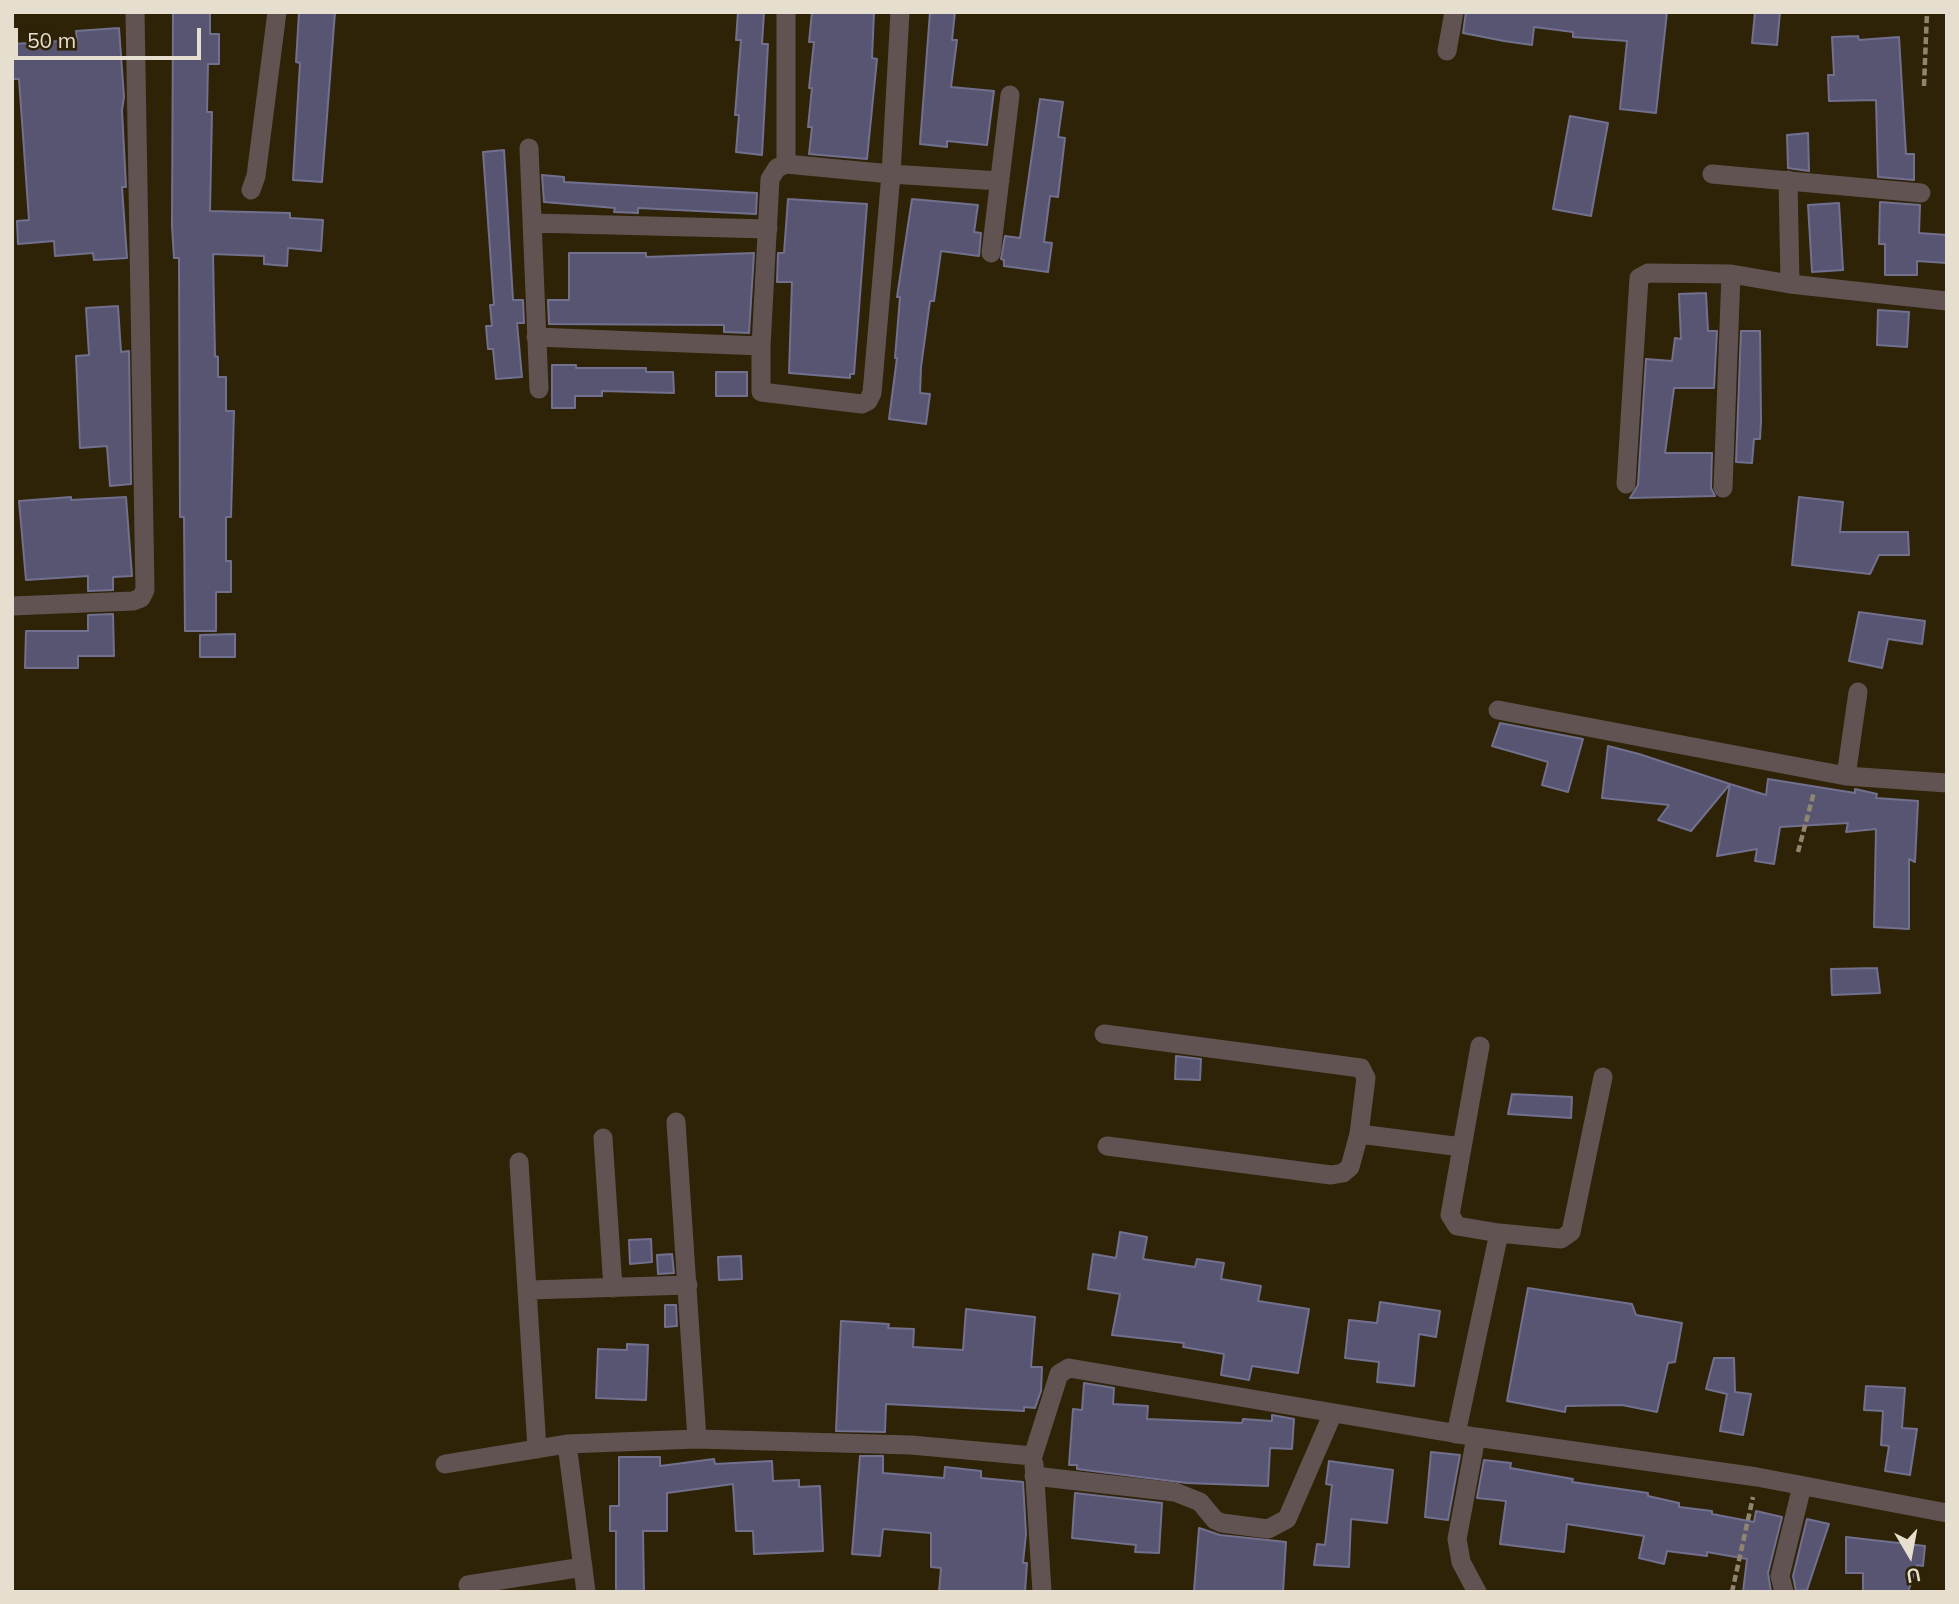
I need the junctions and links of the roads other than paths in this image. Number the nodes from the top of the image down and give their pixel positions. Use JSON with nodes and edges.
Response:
{"nodes":[{"id":1,"x":135,"y":12,"type":"edge"},
{"id":2,"x":277,"y":12,"type":"edge"},
{"id":3,"x":786,"y":12,"type":"edge"},
{"id":4,"x":900,"y":12,"type":"edge"},
{"id":5,"x":1454,"y":12,"type":"edge"},
{"id":6,"x":1447,"y":51,"type":"dead end"},
{"id":7,"x":1010,"y":95,"type":"dead end"},
{"id":8,"x":529,"y":148,"type":"dead end"},
{"id":9,"x":786,"y":164,"type":"junction"},
{"id":10,"x":891,"y":174,"type":"junction"},
{"id":11,"x":1712,"y":174,"type":"dead end"},
{"id":12,"x":1788,"y":180,"type":"junction"},
{"id":13,"x":1000,"y":181,"type":"junction"},
{"id":14,"x":251,"y":190,"type":"dead end"},
{"id":15,"x":1921,"y":193,"type":"dead end"},
{"id":16,"x":532,"y":223,"type":"junction"},
{"id":17,"x":768,"y":229,"type":"junction"},
{"id":18,"x":991,"y":253,"type":"dead end"},
{"id":19,"x":1731,"y":274,"type":"junction"},
{"id":20,"x":1790,"y":284,"type":"junction"},
{"id":21,"x":1947,"y":301,"type":"edge"},
{"id":22,"x":536,"y":337,"type":"junction"},
{"id":23,"x":761,"y":346,"type":"junction"},
{"id":24,"x":539,"y":389,"type":"dead end"},
{"id":25,"x":1626,"y":484,"type":"dead end"},
{"id":26,"x":1723,"y":488,"type":"dead end"},
{"id":27,"x":12,"y":606,"type":"edge"},
{"id":28,"x":1858,"y":692,"type":"dead end"},
{"id":29,"x":1498,"y":710,"type":"dead end"},
{"id":30,"x":1846,"y":776,"type":"junction"},
{"id":31,"x":1947,"y":783,"type":"edge"},
{"id":32,"x":1104,"y":1034,"type":"dead end"},
{"id":33,"x":1480,"y":1046,"type":"dead end"},
{"id":34,"x":1603,"y":1077,"type":"dead end"},
{"id":35,"x":676,"y":1122,"type":"dead end"},
{"id":36,"x":1359,"y":1134,"type":"junction"},
{"id":37,"x":603,"y":1138,"type":"dead end"},
{"id":38,"x":1107,"y":1146,"type":"dead end"},
{"id":39,"x":1461,"y":1147,"type":"junction"},
{"id":40,"x":519,"y":1162,"type":"dead end"},
{"id":41,"x":1499,"y":1233,"type":"junction"},
{"id":42,"x":688,"y":1285,"type":"junction"},
{"id":43,"x":613,"y":1288,"type":"junction"},
{"id":44,"x":530,"y":1290,"type":"junction"},
{"id":45,"x":1333,"y":1413,"type":"junction"},
{"id":46,"x":1456,"y":1434,"type":"junction"},
{"id":47,"x":1476,"y":1437,"type":"junction"},
{"id":48,"x":698,"y":1439,"type":"junction"},
{"id":49,"x":567,"y":1444,"type":"junction"},
{"id":50,"x":537,"y":1449,"type":"junction"},
{"id":51,"x":1033,"y":1456,"type":"junction"},
{"id":52,"x":445,"y":1464,"type":"dead end"},
{"id":53,"x":1034,"y":1476,"type":"junction"},
{"id":54,"x":1802,"y":1486,"type":"junction"},
{"id":55,"x":1947,"y":1513,"type":"edge"},
{"id":56,"x":583,"y":1567,"type":"junction"},
{"id":57,"x":468,"y":1585,"type":"dead end"},
{"id":58,"x":586,"y":1592,"type":"edge"},
{"id":59,"x":1042,"y":1592,"type":"edge"},
{"id":60,"x":1477,"y":1592,"type":"edge"},
{"id":61,"x":1784,"y":1592,"type":"edge"}],
"edges":[{"from":1,"to":27,"type":"street"},
{"from":2,"to":14,"type":"street"},
{"from":3,"to":9,"type":"street"},
{"from":4,"to":10,"type":"street"},
{"from":5,"to":6,"type":"street"},
{"from":7,"to":13,"type":"street"},
{"from":8,"to":16,"type":"street"},
{"from":9,"to":10,"type":"street"},
{"from":9,"to":17,"type":"street"},
{"from":10,"to":13,"type":"street"},
{"from":10,"to":23,"type":"street"},
{"from":11,"to":12,"type":"street"},
{"from":12,"to":15,"type":"street"},
{"from":12,"to":20,"type":"street"},
{"from":13,"to":18,"type":"street"},
{"from":16,"to":17,"type":"street"},
{"from":16,"to":22,"type":"street"},
{"from":17,"to":23,"type":"street"},
{"from":19,"to":20,"type":"street"},
{"from":19,"to":25,"type":"street"},
{"from":19,"to":26,"type":"street"},
{"from":20,"to":21,"type":"street"},
{"from":22,"to":23,"type":"street"},
{"from":22,"to":24,"type":"street"},
{"from":28,"to":30,"type":"street"},
{"from":29,"to":30,"type":"street"},
{"from":30,"to":31,"type":"street"},
{"from":32,"to":36,"type":"street"},
{"from":33,"to":39,"type":"street"},
{"from":34,"to":41,"type":"street"},
{"from":35,"to":42,"type":"street"},
{"from":36,"to":38,"type":"street"},
{"from":36,"to":39,"type":"street"},
{"from":37,"to":43,"type":"street"},
{"from":39,"to":41,"type":"street"},
{"from":40,"to":44,"type":"street"},
{"from":41,"to":46,"type":"street"},
{"from":42,"to":43,"type":"street"},
{"from":42,"to":48,"type":"street"},
{"from":43,"to":44,"type":"street"},
{"from":44,"to":50,"type":"street"},
{"from":45,"to":46,"type":"street"},
{"from":45,"to":51,"type":"street"},
{"from":45,"to":53,"type":"street"},
{"from":46,"to":47,"type":"street"},
{"from":47,"to":54,"type":"street"},
{"from":47,"to":60,"type":"street"},
{"from":48,"to":49,"type":"street"},
{"from":48,"to":51,"type":"street"},
{"from":49,"to":50,"type":"street"},
{"from":49,"to":56,"type":"street"},
{"from":50,"to":52,"type":"street"},
{"from":51,"to":53,"type":"street"},
{"from":53,"to":59,"type":"street"},
{"from":54,"to":55,"type":"street"},
{"from":54,"to":61,"type":"street"},
{"from":56,"to":57,"type":"street"},
{"from":56,"to":58,"type":"street"}]}
